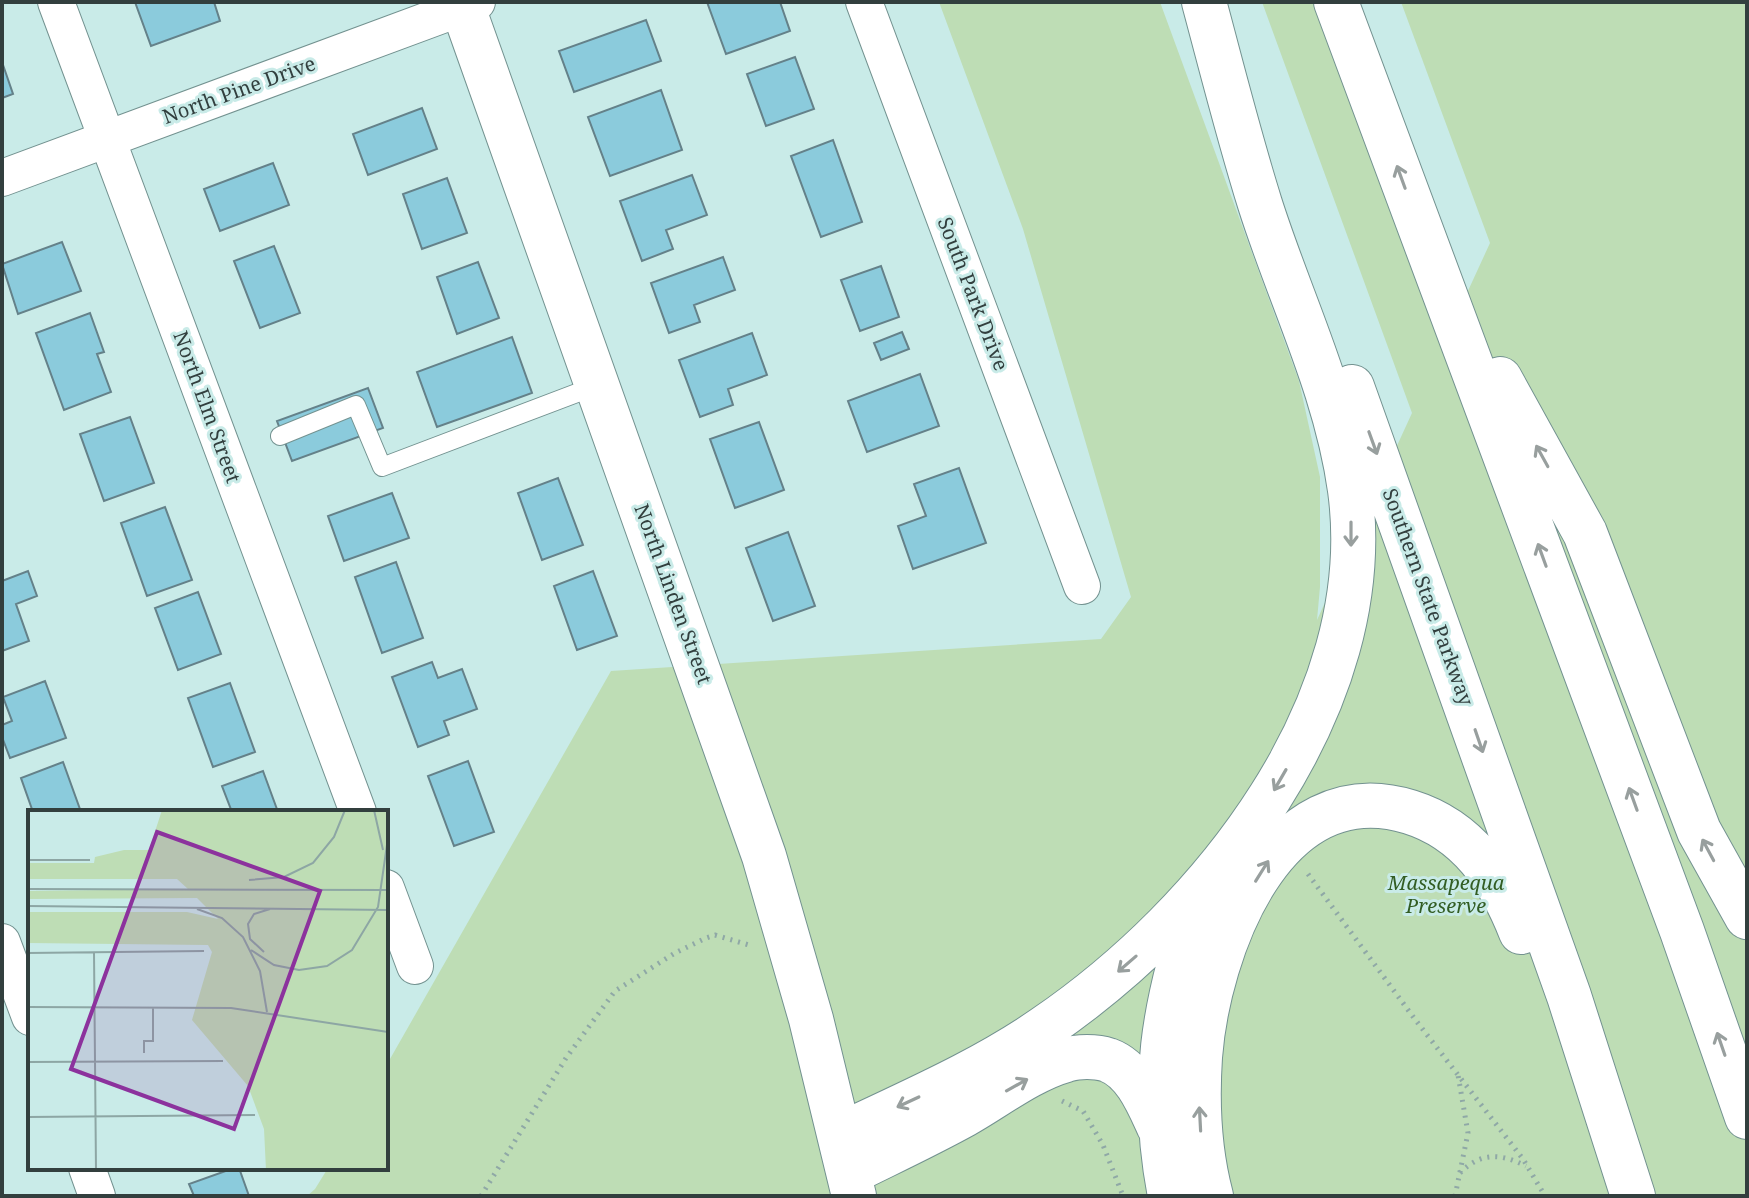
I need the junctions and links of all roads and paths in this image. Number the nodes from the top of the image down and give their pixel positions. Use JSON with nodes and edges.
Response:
{"nodes":[{"id":1,"x":56,"y":2,"type":"edge"},
{"id":2,"x":864,"y":2,"type":"edge"},
{"id":3,"x":1204,"y":2,"type":"edge"},
{"id":4,"x":1210,"y":2,"type":"edge"},
{"id":5,"x":1336,"y":2,"type":"edge"},
{"id":6,"x":467,"y":4,"type":"edge"},
{"id":7,"x":107,"y":139,"type":"junction"},
{"id":8,"x":2,"y":178,"type":"edge"},
{"id":9,"x":1428,"y":250,"type":"junction"},
{"id":10,"x":598,"y":385,"type":"junction"},
{"id":11,"x":280,"y":436,"type":"dead end"},
{"id":12,"x":1082,"y":586,"type":"dead end"},
{"id":13,"x":357,"y":810,"type":"edge"},
{"id":14,"x":1300,"y":864,"type":"dead end"},
{"id":15,"x":1202,"y":890,"type":"junction"},
{"id":16,"x":388,"y":893,"type":"edge"},
{"id":17,"x":1747,"y":917,"type":"edge"},
{"id":18,"x":2,"y":942,"type":"edge"},
{"id":19,"x":760,"y":949,"type":"dead end"},
{"id":20,"x":415,"y":966,"type":"dead end"},
{"id":21,"x":28,"y":1012,"type":"edge"},
{"id":22,"x":1457,"y":1074,"type":"junction"},
{"id":23,"x":1052,"y":1102,"type":"dead end"},
{"id":24,"x":1747,"y":1117,"type":"edge"},
{"id":25,"x":1159,"y":1127,"type":"junction"},
{"id":26,"x":1527,"y":1167,"type":"junction"},
{"id":27,"x":847,"y":1168,"type":"edge"},
{"id":28,"x":88,"y":1170,"type":"edge"},
{"id":29,"x":1459,"y":1174,"type":"junction"},
{"id":30,"x":97,"y":1196,"type":"edge"},
{"id":31,"x":481,"y":1196,"type":"edge"},
{"id":32,"x":1123,"y":1196,"type":"edge"},
{"id":33,"x":1170,"y":1196,"type":"edge"},
{"id":34,"x":1211,"y":1196,"type":"edge"},
{"id":35,"x":1455,"y":1196,"type":"edge"},
{"id":36,"x":1545,"y":1196,"type":"edge"},
{"id":37,"x":1620,"y":1196,"type":"edge"},
{"id":38,"x":1633,"y":1196,"type":"edge"}],
"edges":[{"from":1,"to":7,"type":"street","name":"North Elm Street"},
{"from":2,"to":12,"type":"street","name":"South Park Drive"},
{"from":3,"to":15,"type":"main road","one_way":true},
{"from":4,"to":38,"type":"main road","name":"Southern State Parkway","one_way":true},
{"from":9,"to":5,"type":"main road","one_way":true},
{"from":6,"to":7,"type":"street","name":"North Pine Drive"},
{"from":6,"to":10,"type":"main road","name":"North Linden Street"},
{"from":7,"to":8,"type":"street","name":"North Pine Drive"},
{"from":7,"to":13,"type":"street","name":"North Elm Street"},
{"from":17,"to":9,"type":"main road","one_way":true},
{"from":24,"to":9,"type":"main road","one_way":true},
{"from":10,"to":11,"type":"lane"},
{"from":10,"to":27,"type":"main road","name":"North Linden Street"},
{"from":14,"to":22,"type":"path"},
{"from":15,"to":25,"type":"main road"},
{"from":15,"to":27,"type":"main road","one_way":true},
{"from":16,"to":20,"type":"street"},
{"from":18,"to":21,"type":"street"},
{"from":19,"to":31,"type":"path"},
{"from":22,"to":26,"type":"path"},
{"from":22,"to":29,"type":"path"},
{"from":23,"to":32,"type":"path"},
{"from":27,"to":25,"type":"main road","one_way":true},
{"from":25,"to":33,"type":"main road"},
{"from":26,"to":29,"type":"path"},
{"from":26,"to":36,"type":"path"},
{"from":28,"to":30,"type":"street"},
{"from":29,"to":35,"type":"path"},
{"from":34,"to":37,"type":"main road","one_way":true}]}
